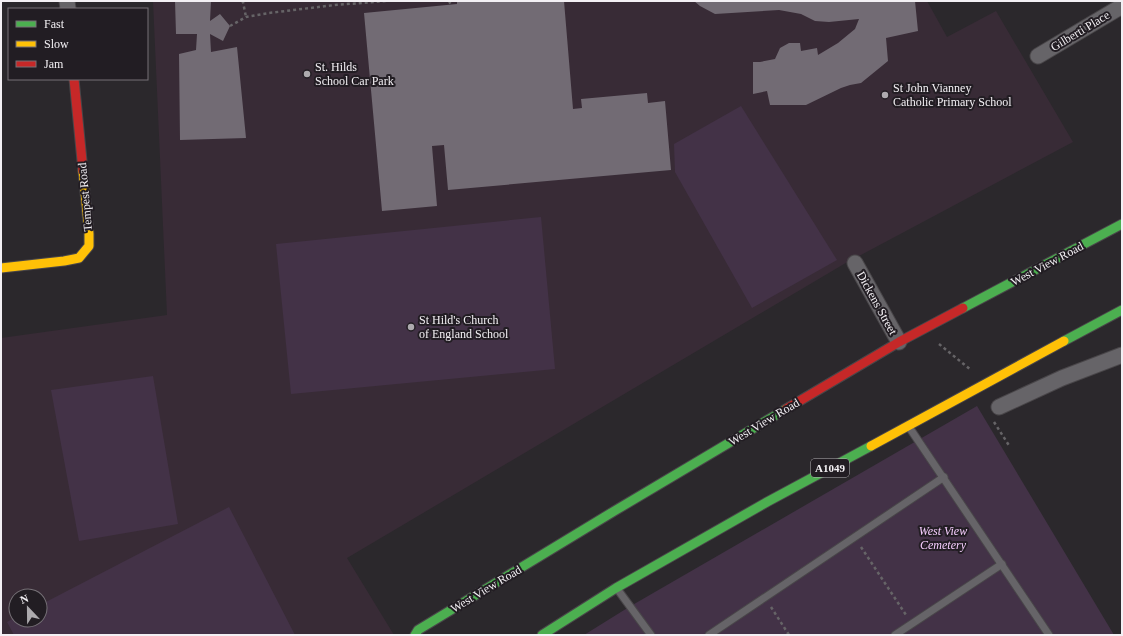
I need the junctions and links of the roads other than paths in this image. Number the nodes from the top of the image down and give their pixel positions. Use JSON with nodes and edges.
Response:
{"nodes":[{"id":1,"x":1122,"y":6,"type":"edge"},
{"id":2,"x":1038,"y":56,"type":"dead end"},
{"id":3,"x":74,"y":80,"type":"edge"},
{"id":4,"x":1122,"y":224,"type":"edge"},
{"id":5,"x":855,"y":263,"type":"dead end"},
{"id":6,"x":1,"y":268,"type":"edge"},
{"id":7,"x":1122,"y":310,"type":"edge"},
{"id":8,"x":898,"y":342,"type":"junction"},
{"id":9,"x":1122,"y":354,"type":"edge"},
{"id":10,"x":999,"y":407,"type":"dead end"},
{"id":11,"x":908,"y":425,"type":"junction"},
{"id":12,"x":944,"y":477,"type":"junction"},
{"id":13,"x":1002,"y":564,"type":"junction"},
{"id":14,"x":616,"y":588,"type":"junction"},
{"id":15,"x":415,"y":635,"type":"edge"},
{"id":16,"x":542,"y":635,"type":"edge"},
{"id":17,"x":651,"y":635,"type":"edge"},
{"id":18,"x":709,"y":635,"type":"edge"},
{"id":19,"x":895,"y":635,"type":"edge"},
{"id":20,"x":1049,"y":635,"type":"edge"}],
"edges":[{"from":1,"to":2,"type":"street","name":"Gilberti Place"},
{"from":3,"to":6,"type":"street","name":"Tempest Road"},
{"from":4,"to":8,"type":"street","name":"West View Road"},
{"from":5,"to":8,"type":"street","name":"Dickens Street"},
{"from":7,"to":11,"type":"street","number":"A1049"},
{"from":8,"to":15,"type":"street","name":"West View Road"},
{"from":9,"to":10,"type":"street"},
{"from":11,"to":12,"type":"lane"},
{"from":11,"to":14,"type":"street","number":"A1049"},
{"from":12,"to":13,"type":"lane"},
{"from":12,"to":18,"type":"lane"},
{"from":13,"to":19,"type":"lane"},
{"from":13,"to":20,"type":"lane"},
{"from":14,"to":16,"type":"street","number":"A1049"},
{"from":14,"to":17,"type":"lane"}]}
